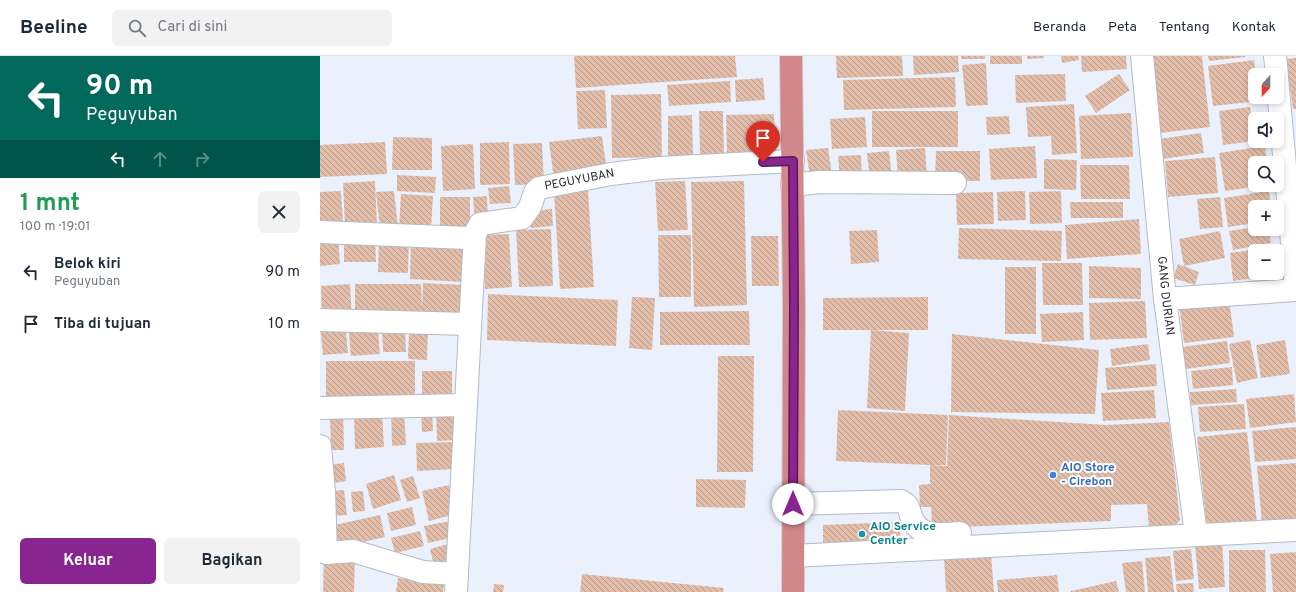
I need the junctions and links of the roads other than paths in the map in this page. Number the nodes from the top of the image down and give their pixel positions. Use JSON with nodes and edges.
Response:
{"nodes":[{"id":1,"x":791,"y":56,"type":"edge"},
{"id":2,"x":1142,"y":56,"type":"edge"},
{"id":3,"x":1275,"y":56,"type":"edge"},
{"id":4,"x":1276,"y":68,"type":"edge"},
{"id":5,"x":1279,"y":104,"type":"edge"},
{"id":6,"x":793,"y":161,"type":"junction"},
{"id":7,"x":954,"y":183,"type":"dead end"},
{"id":8,"x":792,"y":185,"type":"junction"},
{"id":9,"x":320,"y":232,"type":"edge"},
{"id":10,"x":474,"y":234,"type":"junction"},
{"id":11,"x":1296,"y":289,"type":"edge"},
{"id":12,"x":1165,"y":299,"type":"junction"},
{"id":13,"x":320,"y":320,"type":"edge"},
{"id":14,"x":469,"y":324,"type":"junction"},
{"id":15,"x":465,"y":405,"type":"junction"},
{"id":16,"x":320,"y":408,"type":"edge"},
{"id":17,"x":320,"y":446,"type":"edge"},
{"id":18,"x":322,"y":493,"type":"edge"},
{"id":19,"x":793,"y":504,"type":"junction"},
{"id":20,"x":1133,"y":523,"type":"dead end"},
{"id":21,"x":1296,"y":530,"type":"edge"},
{"id":22,"x":1196,"y":534,"type":"junction"},
{"id":23,"x":793,"y":556,"type":"junction"},
{"id":24,"x":456,"y":583,"type":"edge"},
{"id":25,"x":793,"y":592,"type":"edge"}],
"edges":[{"from":1,"to":6,"type":"highway"},
{"from":2,"to":12,"type":"street","name":"GANG DURIAN"},
{"from":3,"to":4,"type":"street"},
{"from":5,"to":11,"type":"street"},
{"from":6,"to":8,"type":"highway"},
{"from":6,"to":10,"type":"street","name":"PEGUYUBAN"},
{"from":7,"to":8,"type":"street"},
{"from":8,"to":19,"type":"highway"},
{"from":9,"to":10,"type":"street","name":"PEGUYUBAN"},
{"from":10,"to":14,"type":"street"},
{"from":11,"to":12,"type":"street"},
{"from":12,"to":22,"type":"street","name":"GANG DURIAN"},
{"from":13,"to":14,"type":"street"},
{"from":14,"to":15,"type":"street"},
{"from":15,"to":16,"type":"street"},
{"from":15,"to":24,"type":"street"},
{"from":17,"to":18,"type":"street"},
{"from":18,"to":24,"type":"street"},
{"from":19,"to":20,"type":"street"},
{"from":19,"to":23,"type":"highway"},
{"from":21,"to":22,"type":"street"},
{"from":22,"to":23,"type":"street"},
{"from":23,"to":25,"type":"highway"}]}
